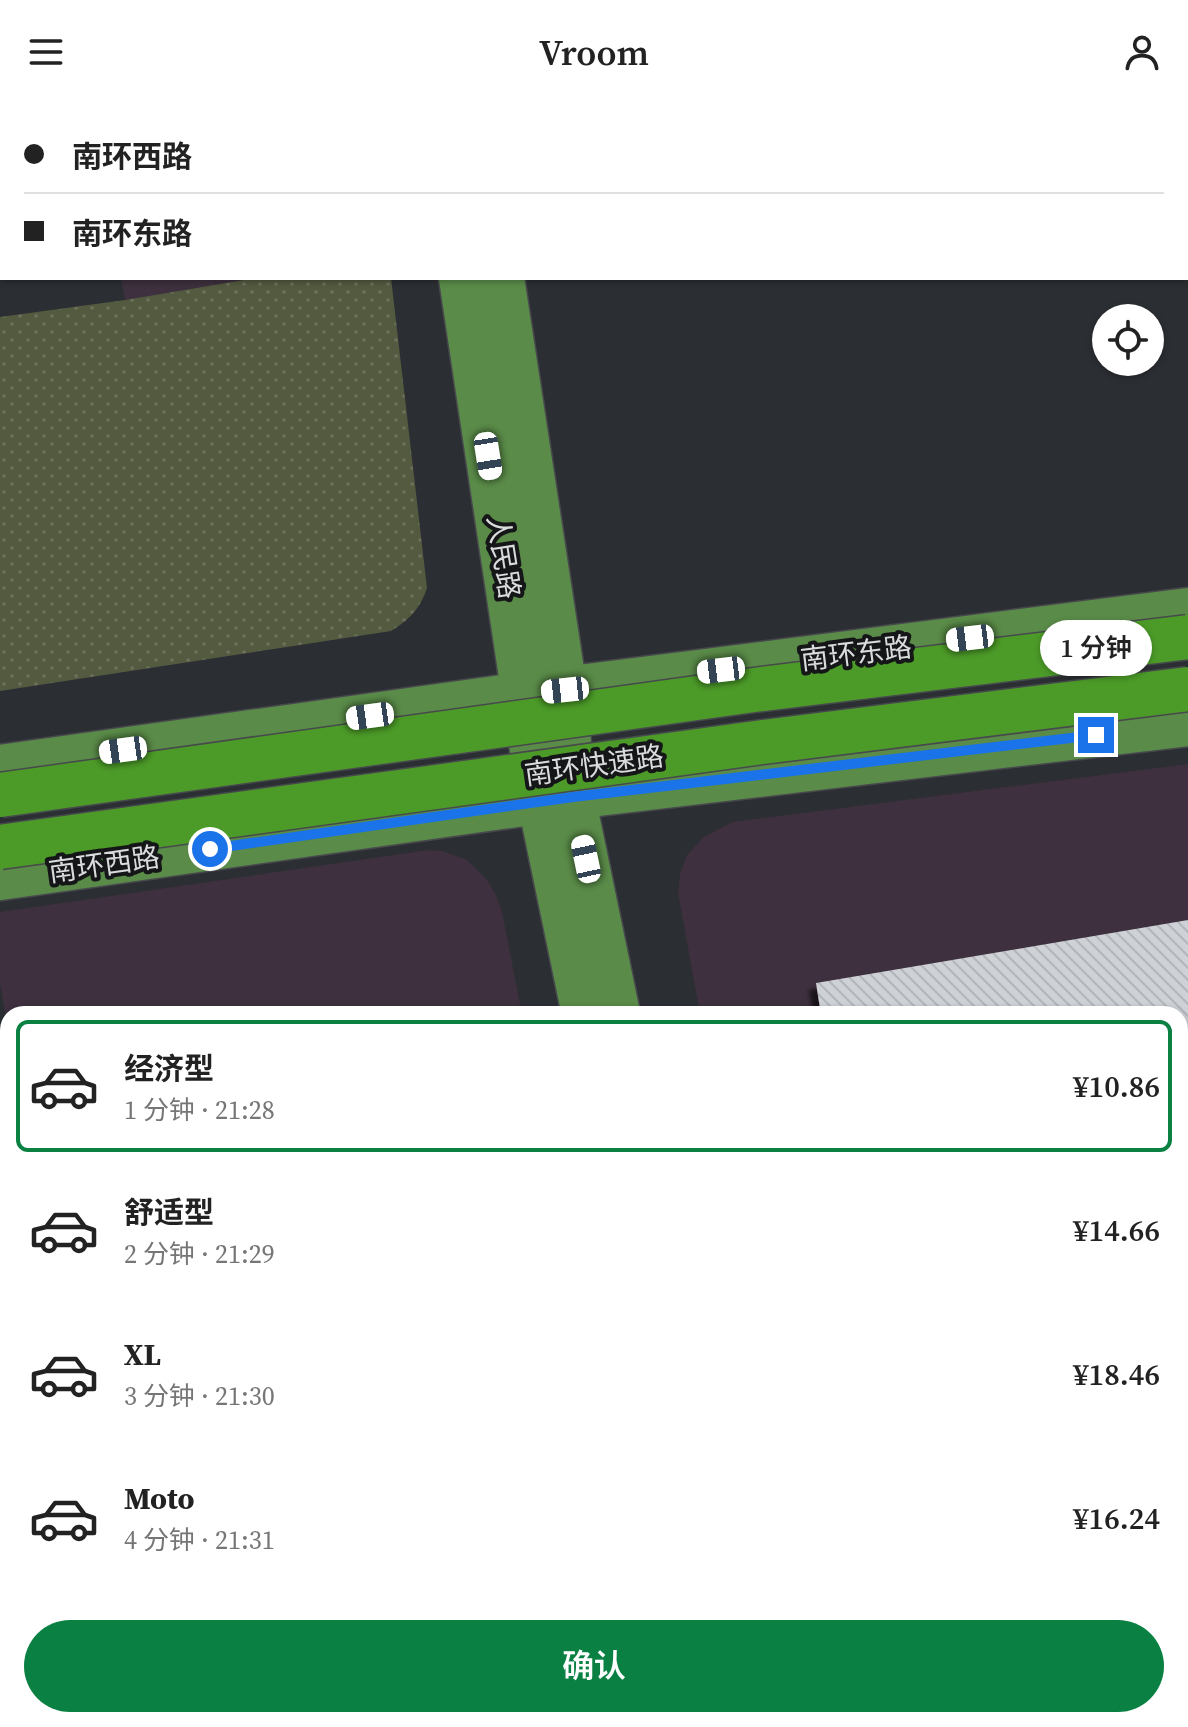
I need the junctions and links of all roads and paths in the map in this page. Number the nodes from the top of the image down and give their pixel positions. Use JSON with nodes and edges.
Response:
{"nodes":[{"id":1,"x":461,"y":280,"type":"edge"},
{"id":2,"x":502,"y":280,"type":"edge"},
{"id":3,"x":1188,"y":610,"type":"edge"},
{"id":4,"x":1188,"y":637,"type":"edge"},
{"id":5,"x":1188,"y":689,"type":"edge"},
{"id":6,"x":545,"y":692,"type":"junction"},
{"id":7,"x":1188,"y":724,"type":"edge"},
{"id":8,"x":0,"y":767,"type":"edge"},
{"id":9,"x":0,"y":795,"type":"edge"},
{"id":10,"x":557,"y":800,"type":"junction"},
{"id":11,"x":0,"y":847,"type":"edge"},
{"id":12,"x":0,"y":878,"type":"edge"},
{"id":13,"x":583,"y":1006,"type":"edge"},
{"id":14,"x":616,"y":1006,"type":"edge"}],
"edges":[{"from":1,"to":6,"type":"main road","name":"人民路"},
{"from":2,"to":6,"type":"main road","name":"人民路"},
{"from":3,"to":6,"type":"main road","name":"南环东路"},
{"from":4,"to":9,"type":"highway","name":"南环快速路","bridge":true},
{"from":5,"to":11,"type":"highway","name":"南环快速路","bridge":true},
{"from":6,"to":8,"type":"main road"},
{"from":6,"to":10,"type":"main road"},
{"from":7,"to":10,"type":"main road"},
{"from":10,"to":12,"type":"main road","name":"南环西路"},
{"from":10,"to":13,"type":"main road"},
{"from":10,"to":14,"type":"main road"}]}
